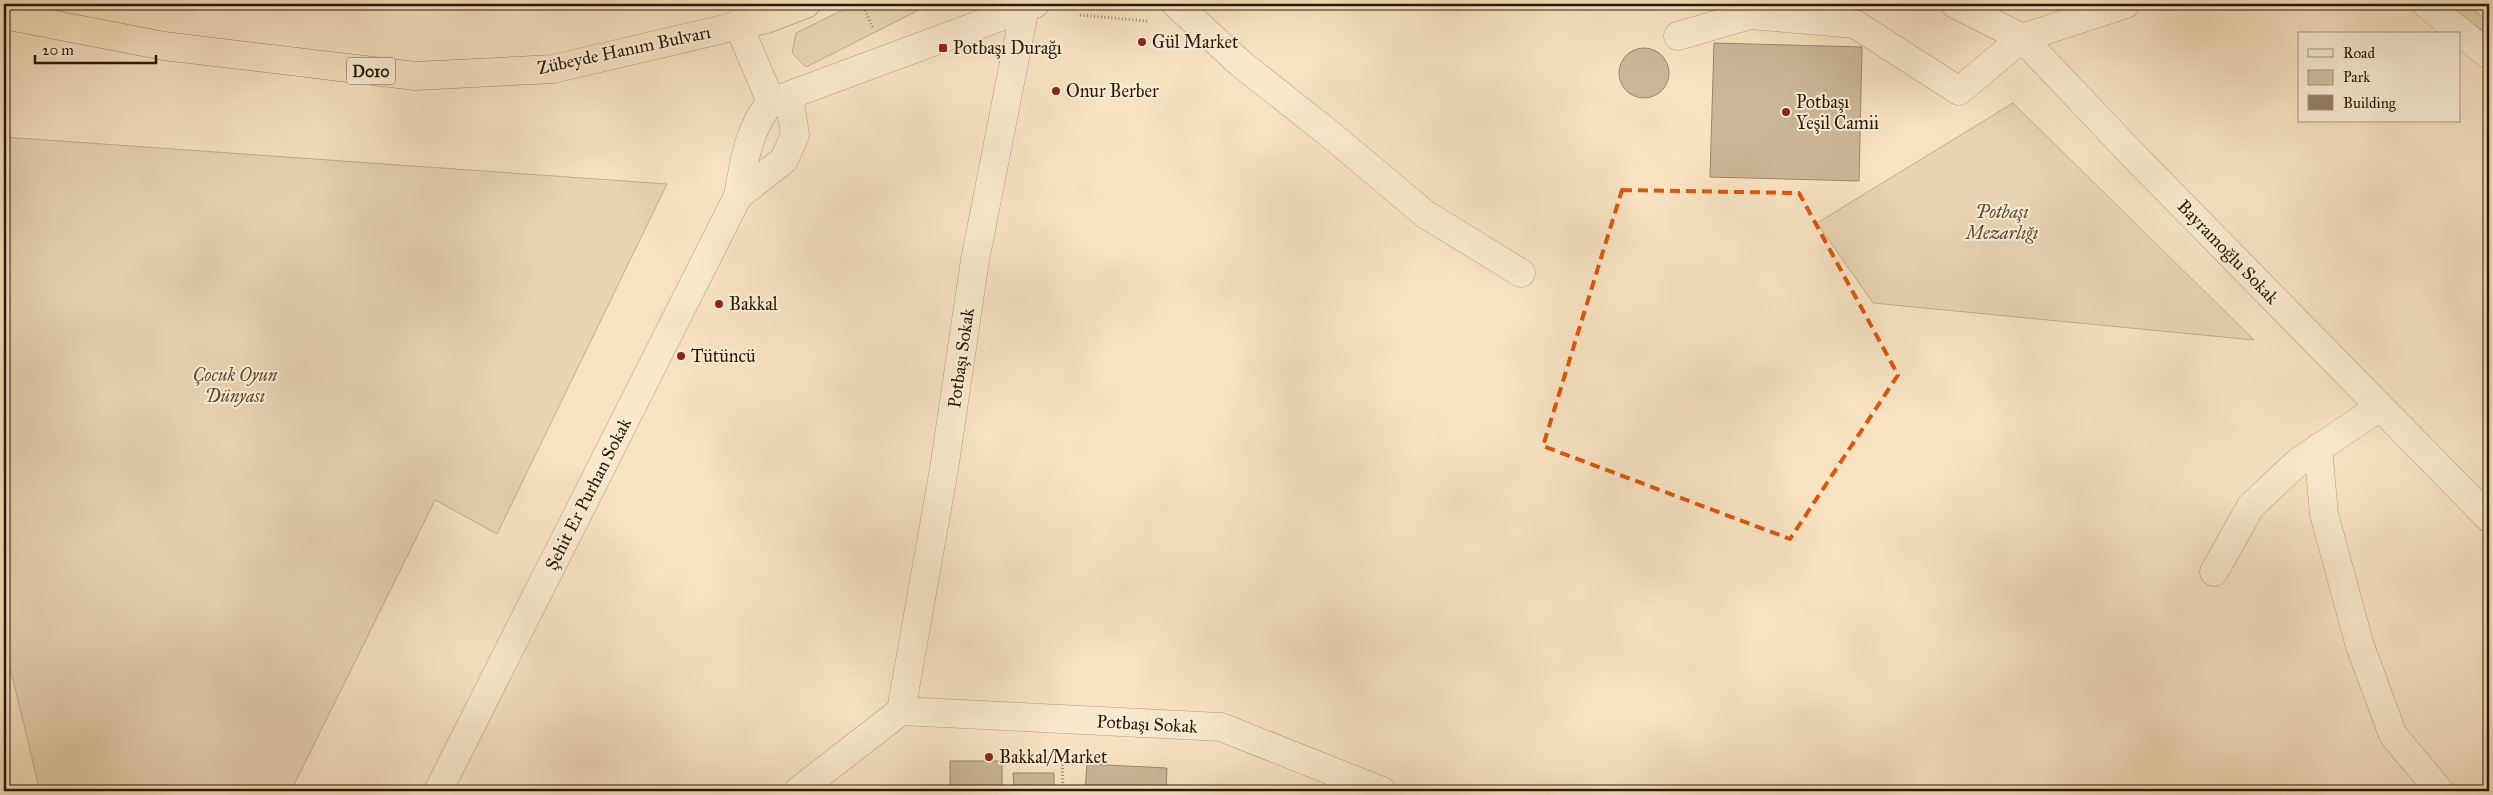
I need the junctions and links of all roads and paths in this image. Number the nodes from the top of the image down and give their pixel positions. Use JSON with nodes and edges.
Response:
{"nodes":[{"id":1,"x":806,"y":4,"type":"edge"},
{"id":2,"x":1176,"y":4,"type":"edge"},
{"id":3,"x":1955,"y":4,"type":"edge"},
{"id":4,"x":2126,"y":4,"type":"edge"},
{"id":5,"x":2426,"y":4,"type":"edge"},
{"id":6,"x":1030,"y":5,"type":"edge"},
{"id":7,"x":736,"y":14,"type":"edge"},
{"id":8,"x":4,"y":15,"type":"edge"},
{"id":9,"x":1080,"y":15,"type":"dead end"},
{"id":10,"x":1154,"y":21,"type":"dead end"},
{"id":11,"x":1678,"y":36,"type":"dead end"},
{"id":12,"x":2022,"y":38,"type":"junction"},
{"id":13,"x":2489,"y":55,"type":"edge"},
{"id":14,"x":780,"y":99,"type":"junction"},
{"id":15,"x":738,"y":196,"type":"junction"},
{"id":16,"x":1521,"y":273,"type":"dead end"},
{"id":17,"x":2380,"y":407,"type":"junction"},
{"id":18,"x":2318,"y":448,"type":"junction"},
{"id":19,"x":2489,"y":518,"type":"edge"},
{"id":20,"x":2214,"y":572,"type":"dead end"},
{"id":21,"x":901,"y":711,"type":"junction"},
{"id":22,"x":438,"y":791,"type":"edge"},
{"id":23,"x":798,"y":791,"type":"edge"},
{"id":24,"x":1382,"y":791,"type":"edge"},
{"id":25,"x":2440,"y":791,"type":"edge"}],
"edges":[{"from":1,"to":7,"type":"highway","name":"Zübeyde Hanım Bulvarı","number":"D010"},
{"from":2,"to":16,"type":"street"},
{"from":3,"to":12,"type":"street","name":"Bayramoğlu Sokak"},
{"from":4,"to":12,"type":"street"},
{"from":5,"to":13,"type":"street"},
{"from":6,"to":14,"type":"street"},
{"from":6,"to":21,"type":"street","name":"Potbaşı Sokak"},
{"from":7,"to":8,"type":"highway","name":"Zübeyde Hanım Bulvarı","number":"D010"},
{"from":7,"to":14,"type":"street"},
{"from":9,"to":10,"type":"path"},
{"from":11,"to":12,"type":"street"},
{"from":12,"to":17,"type":"street","name":"Bayramoğlu Sokak"},
{"from":14,"to":15,"type":"street","name":"Şehit Er Purhan Sokak"},
{"from":14,"to":15,"type":"street","name":"Şehit Er Purhan Sokak"},
{"from":15,"to":22,"type":"street","name":"Şehit Er Purhan Sokak"},
{"from":17,"to":18,"type":"street"},
{"from":17,"to":19,"type":"street","name":"Bayramoğlu Sokak"},
{"from":18,"to":20,"type":"street"},
{"from":18,"to":25,"type":"street"},
{"from":21,"to":23,"type":"street"},
{"from":21,"to":24,"type":"street","name":"Potbaşı Sokak"}]}
